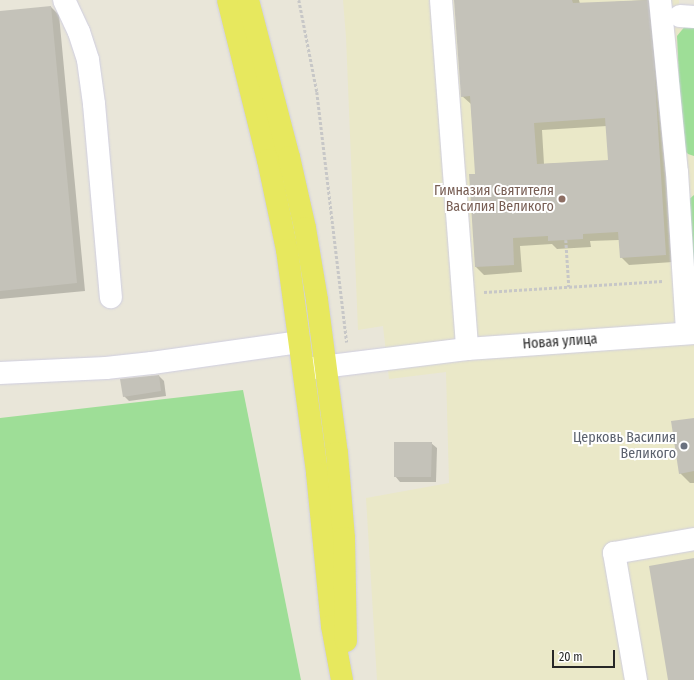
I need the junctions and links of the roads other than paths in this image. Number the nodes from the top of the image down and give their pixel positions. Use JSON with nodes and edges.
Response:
{"nodes":[{"id":1,"x":64,"y":0,"type":"edge"},
{"id":2,"x":212,"y":0,"type":"edge"},
{"id":3,"x":228,"y":0,"type":"edge"},
{"id":4,"x":248,"y":0,"type":"edge"},
{"id":5,"x":441,"y":0,"type":"edge"},
{"id":6,"x":660,"y":0,"type":"edge"},
{"id":7,"x":260,"y":127,"type":"junction"},
{"id":8,"x":686,"y":171,"type":"edge"},
{"id":9,"x":111,"y":297,"type":"dead end"},
{"id":10,"x":691,"y":333,"type":"edge"},
{"id":11,"x":299,"y":342,"type":"junction"},
{"id":12,"x":467,"y":349,"type":"junction"},
{"id":13,"x":326,"y":367,"type":"junction"},
{"id":14,"x":303,"y":370,"type":"junction"},
{"id":15,"x":0,"y":373,"type":"edge"},
{"id":16,"x":694,"y":539,"type":"edge"},
{"id":17,"x":343,"y":680,"type":"edge"},
{"id":18,"x":636,"y":680,"type":"edge"}],
"edges":[{"from":1,"to":9,"type":"street"},
{"from":2,"to":7,"type":"main road"},
{"from":3,"to":7,"type":"main road"},
{"from":4,"to":13,"type":"main road"},
{"from":5,"to":12,"type":"street"},
{"from":6,"to":8,"type":"street"},
{"from":7,"to":11,"type":"main road"},
{"from":8,"to":10,"type":"street"},
{"from":10,"to":12,"type":"street","name":"Новая улица"},
{"from":11,"to":14,"type":"main road"},
{"from":11,"to":15,"type":"street"},
{"from":12,"to":13,"type":"street","name":"Новая улица"},
{"from":13,"to":14,"type":"street","name":"Новая улица"},
{"from":13,"to":17,"type":"main road"},
{"from":14,"to":17,"type":"main road"},
{"from":16,"to":18,"type":"street"}]}
